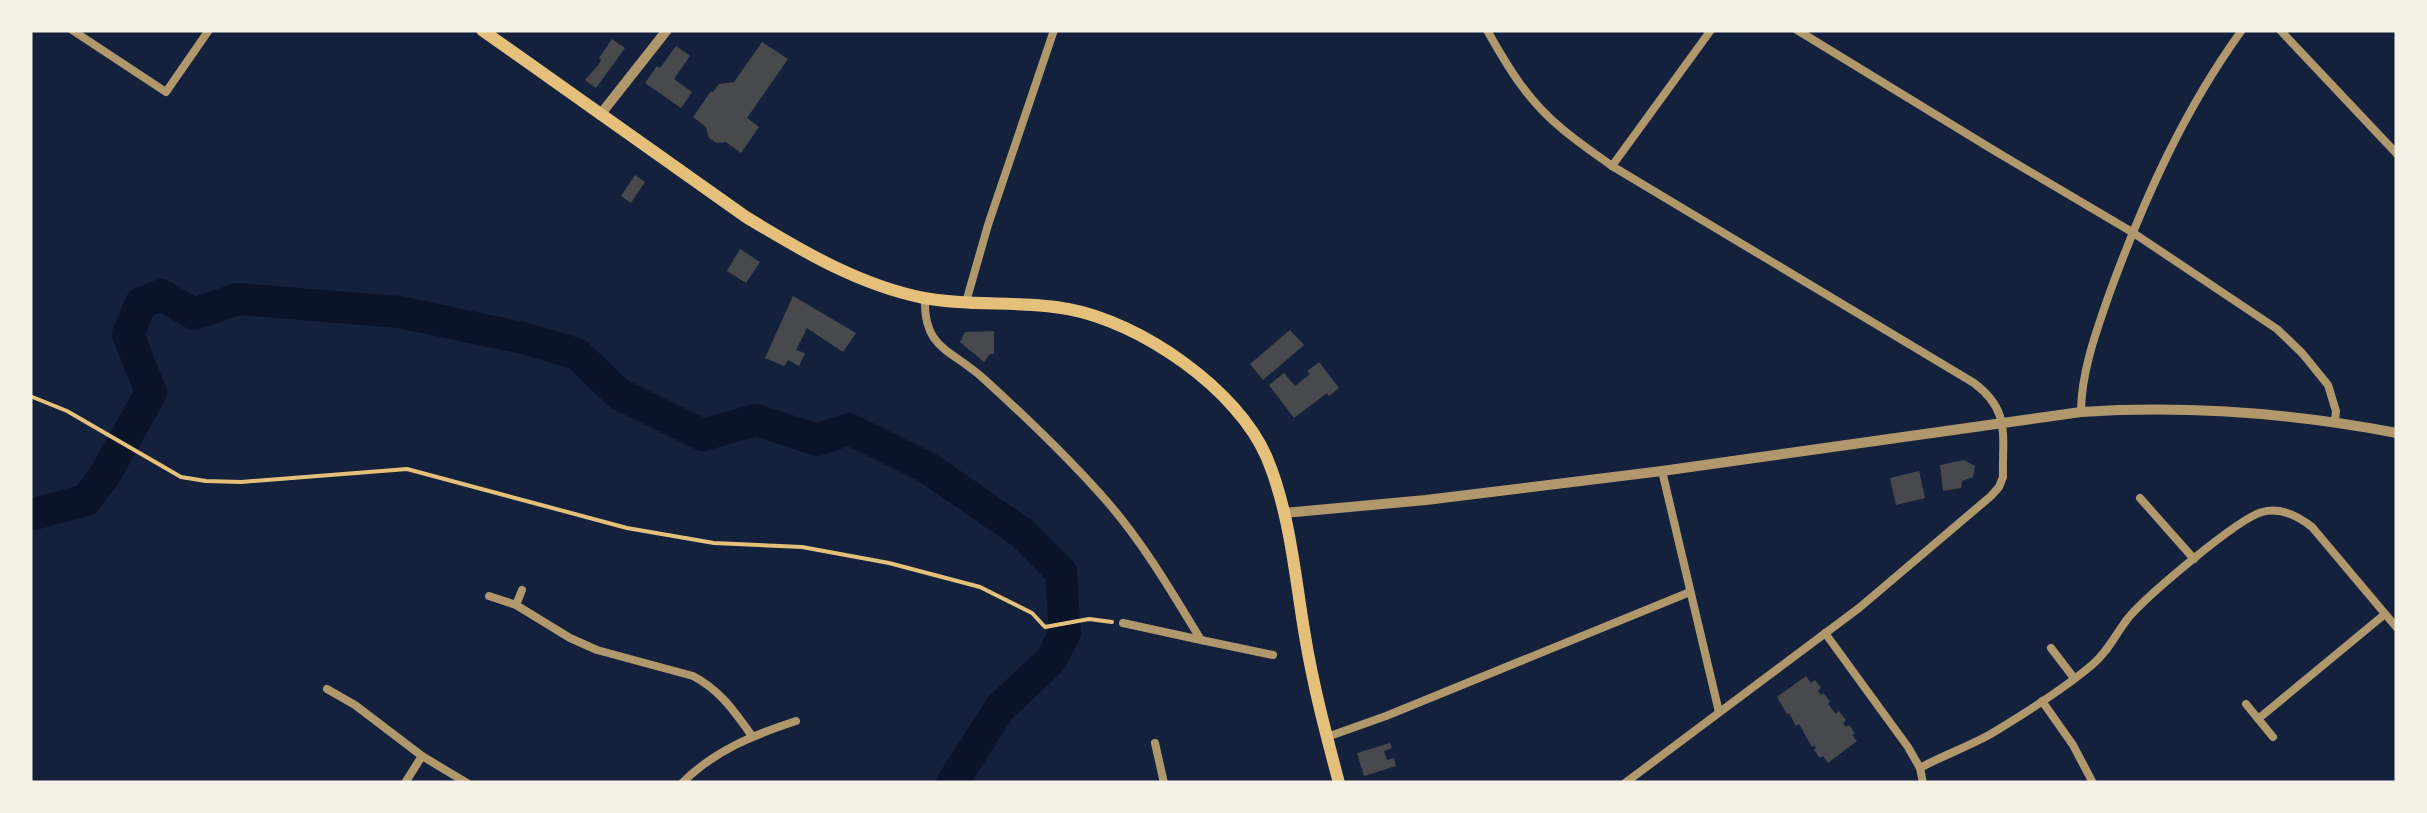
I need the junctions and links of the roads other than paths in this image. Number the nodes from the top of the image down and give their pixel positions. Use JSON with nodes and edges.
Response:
{"nodes":[{"id":1,"x":72,"y":30,"type":"edge"},
{"id":2,"x":209,"y":30,"type":"edge"},
{"id":3,"x":482,"y":30,"type":"edge"},
{"id":4,"x":667,"y":30,"type":"edge"},
{"id":5,"x":1054,"y":30,"type":"edge"},
{"id":6,"x":1488,"y":30,"type":"edge"},
{"id":7,"x":1711,"y":30,"type":"edge"},
{"id":8,"x":1797,"y":30,"type":"edge"},
{"id":9,"x":2242,"y":30,"type":"edge"},
{"id":10,"x":2280,"y":30,"type":"edge"},
{"id":11,"x":600,"y":115,"type":"junction"},
{"id":12,"x":2397,"y":154,"type":"edge"},
{"id":13,"x":1612,"y":166,"type":"junction"},
{"id":14,"x":2132,"y":232,"type":"junction"},
{"id":15,"x":925,"y":298,"type":"junction"},
{"id":16,"x":966,"y":302,"type":"junction"},
{"id":17,"x":2080,"y":412,"type":"junction"},
{"id":18,"x":2335,"y":421,"type":"junction"},
{"id":19,"x":2002,"y":425,"type":"junction"},
{"id":20,"x":2397,"y":433,"type":"edge"},
{"id":21,"x":1662,"y":471,"type":"junction"},
{"id":22,"x":2140,"y":498,"type":"dead end"},
{"id":23,"x":1284,"y":514,"type":"junction"},
{"id":24,"x":2194,"y":560,"type":"junction"},
{"id":25,"x":522,"y":590,"type":"dead end"},
{"id":26,"x":1690,"y":592,"type":"junction"},
{"id":27,"x":489,"y":596,"type":"dead end"},
{"id":28,"x":516,"y":606,"type":"junction"},
{"id":29,"x":2385,"y":614,"type":"junction"},
{"id":30,"x":1122,"y":623,"type":"road end"},
{"id":31,"x":2397,"y":628,"type":"edge"},
{"id":32,"x":1824,"y":633,"type":"junction"},
{"id":33,"x":1202,"y":640,"type":"junction"},
{"id":34,"x":2051,"y":648,"type":"dead end"},
{"id":35,"x":1273,"y":655,"type":"dead end"},
{"id":36,"x":2074,"y":678,"type":"junction"},
{"id":37,"x":327,"y":689,"type":"dead end"},
{"id":38,"x":2042,"y":701,"type":"junction"},
{"id":39,"x":2246,"y":704,"type":"dead end"},
{"id":40,"x":1719,"y":712,"type":"junction"},
{"id":41,"x":2258,"y":719,"type":"junction"},
{"id":42,"x":796,"y":721,"type":"dead end"},
{"id":43,"x":752,"y":736,"type":"junction"},
{"id":44,"x":1327,"y":737,"type":"junction"},
{"id":45,"x":2273,"y":737,"type":"dead end"},
{"id":46,"x":1156,"y":744,"type":"dead end"},
{"id":47,"x":422,"y":756,"type":"junction"},
{"id":48,"x":1920,"y":768,"type":"junction"},
{"id":49,"x":405,"y":783,"type":"edge"},
{"id":50,"x":467,"y":783,"type":"edge"},
{"id":51,"x":682,"y":783,"type":"edge"},
{"id":52,"x":1164,"y":783,"type":"edge"},
{"id":53,"x":1339,"y":783,"type":"edge"},
{"id":54,"x":1626,"y":783,"type":"edge"},
{"id":55,"x":1923,"y":783,"type":"edge"},
{"id":56,"x":2093,"y":783,"type":"edge"}],
"edges":[{"from":1,"to":2,"type":"street"},
{"from":3,"to":11,"type":"highway"},
{"from":4,"to":11,"type":"street"},
{"from":5,"to":16,"type":"street"},
{"from":6,"to":13,"type":"street"},
{"from":7,"to":13,"type":"street"},
{"from":8,"to":14,"type":"street"},
{"from":9,"to":14,"type":"street"},
{"from":10,"to":12,"type":"street"},
{"from":11,"to":15,"type":"highway"},
{"from":13,"to":19,"type":"street"},
{"from":14,"to":17,"type":"street"},
{"from":14,"to":18,"type":"street"},
{"from":15,"to":16,"type":"highway"},
{"from":15,"to":33,"type":"street"},
{"from":16,"to":23,"type":"highway"},
{"from":17,"to":18,"type":"street"},
{"from":17,"to":19,"type":"street"},
{"from":18,"to":20,"type":"street"},
{"from":19,"to":21,"type":"street"},
{"from":19,"to":32,"type":"street"},
{"from":21,"to":23,"type":"street"},
{"from":21,"to":26,"type":"street"},
{"from":22,"to":24,"type":"street"},
{"from":23,"to":44,"type":"highway"},
{"from":24,"to":29,"type":"street"},
{"from":24,"to":36,"type":"street"},
{"from":25,"to":28,"type":"street"},
{"from":26,"to":40,"type":"street"},
{"from":26,"to":44,"type":"street"},
{"from":27,"to":28,"type":"street"},
{"from":28,"to":43,"type":"street"},
{"from":29,"to":31,"type":"street"},
{"from":29,"to":41,"type":"street"},
{"from":30,"to":33,"type":"street"},
{"from":32,"to":40,"type":"street"},
{"from":32,"to":48,"type":"street"},
{"from":33,"to":35,"type":"street"},
{"from":34,"to":36,"type":"street"},
{"from":36,"to":38,"type":"street"},
{"from":37,"to":47,"type":"street"},
{"from":38,"to":48,"type":"street"},
{"from":38,"to":56,"type":"street"},
{"from":39,"to":41,"type":"street"},
{"from":40,"to":54,"type":"street"},
{"from":41,"to":45,"type":"street"},
{"from":42,"to":43,"type":"street"},
{"from":43,"to":51,"type":"street"},
{"from":44,"to":53,"type":"highway"},
{"from":46,"to":52,"type":"street"},
{"from":47,"to":49,"type":"street"},
{"from":47,"to":50,"type":"street"},
{"from":48,"to":55,"type":"street"}]}
